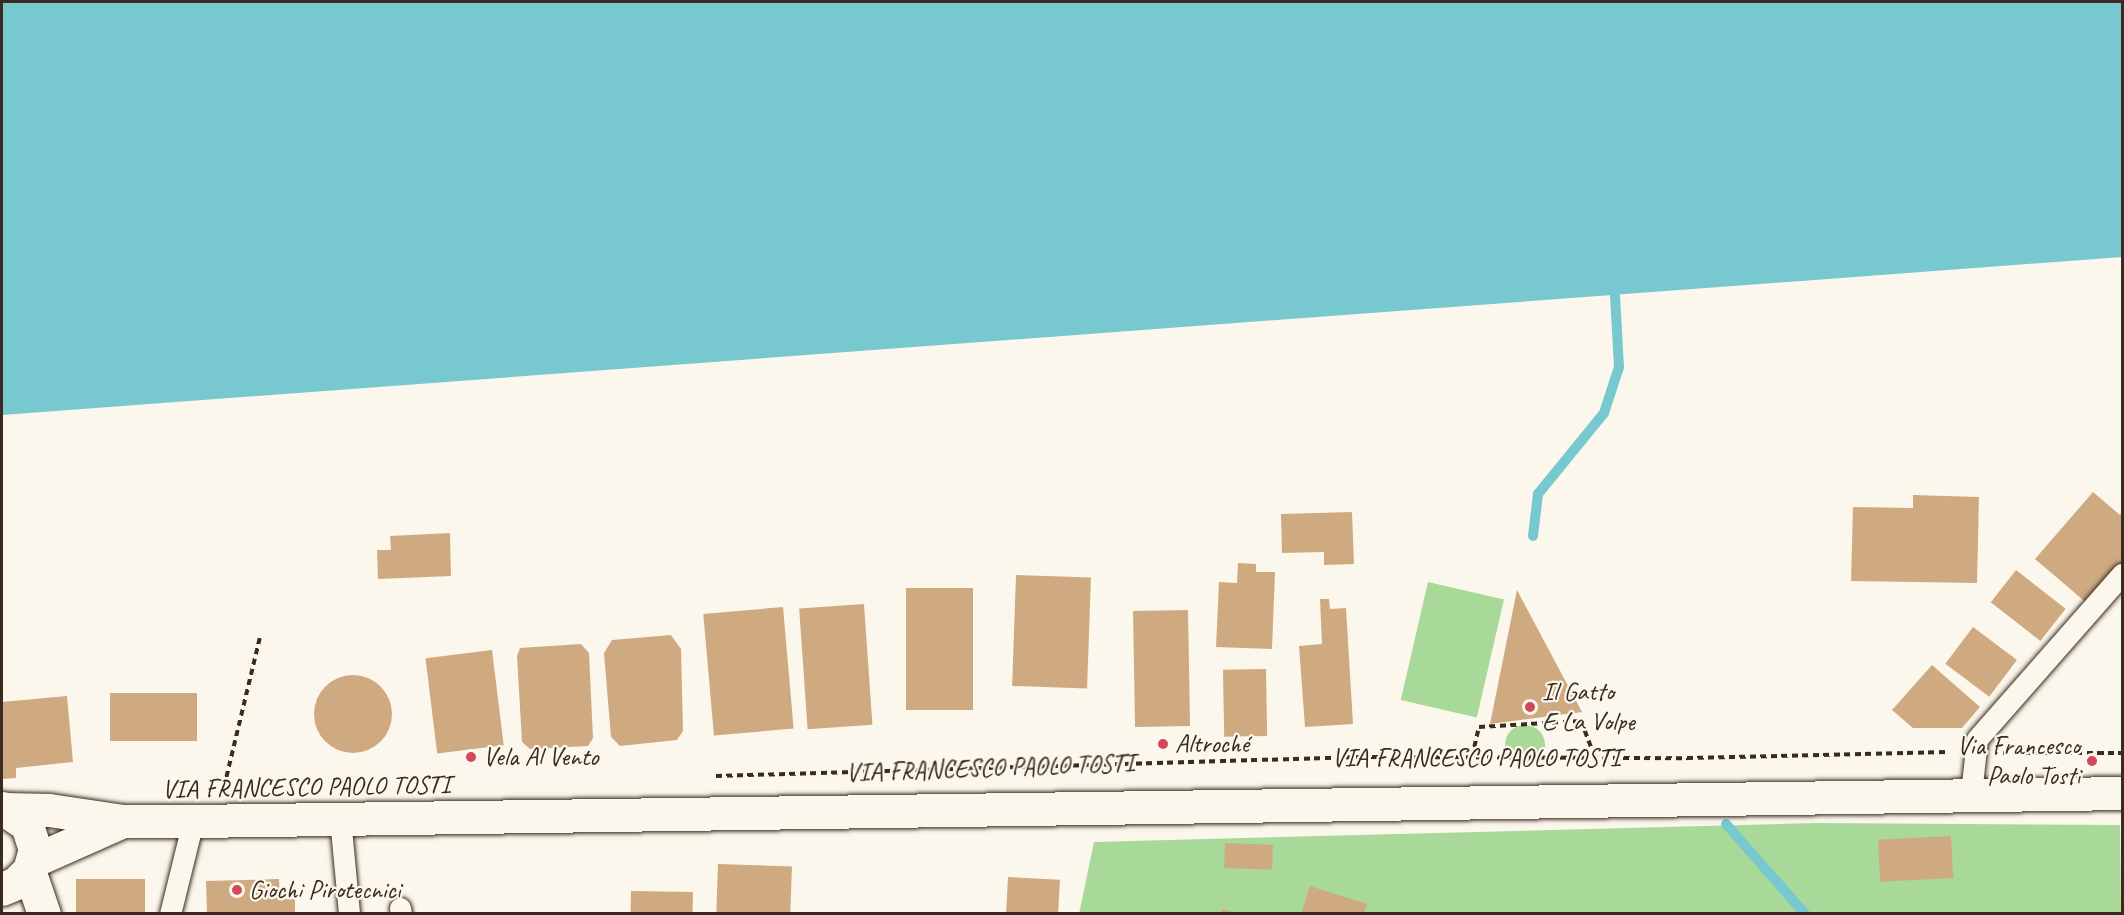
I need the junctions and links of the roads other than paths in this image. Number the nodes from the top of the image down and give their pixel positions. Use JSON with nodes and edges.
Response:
{"nodes":[{"id":1,"x":2122,"y":574,"type":"edge"},
{"id":2,"x":2122,"y":793,"type":"edge"},
{"id":3,"x":1971,"y":794,"type":"junction"},
{"id":4,"x":4,"y":809,"type":"edge"},
{"id":5,"x":340,"y":818,"type":"junction"},
{"id":6,"x":123,"y":821,"type":"junction"},
{"id":7,"x":193,"y":821,"type":"junction"},
{"id":8,"x":31,"y":866,"type":"junction"},
{"id":9,"x":2,"y":890,"type":"edge"},
{"id":10,"x":44,"y":914,"type":"edge"},
{"id":11,"x":170,"y":914,"type":"edge"},
{"id":12,"x":349,"y":914,"type":"edge"}],
"edges":[{"from":1,"to":3,"type":"lane"},
{"from":2,"to":3,"type":"street","name":"VIA FRANCESCO PAOLO TOSTI"},
{"from":3,"to":5,"type":"street","name":"VIA FRANCESCO PAOLO TOSTI"},
{"from":4,"to":6,"type":"street","name":"VIA FRANCESCO PAOLO TOSTI"},
{"from":4,"to":8,"type":"street"},
{"from":5,"to":7,"type":"street","name":"VIA FRANCESCO PAOLO TOSTI"},
{"from":5,"to":12,"type":"lane"},
{"from":6,"to":7,"type":"street","name":"VIA FRANCESCO PAOLO TOSTI"},
{"from":6,"to":8,"type":"street","name":"VIA FRANCESCO PAOLO TOSTI"},
{"from":7,"to":11,"type":"lane"},
{"from":8,"to":9,"type":"street","name":"VIA FRANCESCO PAOLO TOSTI"},
{"from":8,"to":10,"type":"street"}]}
